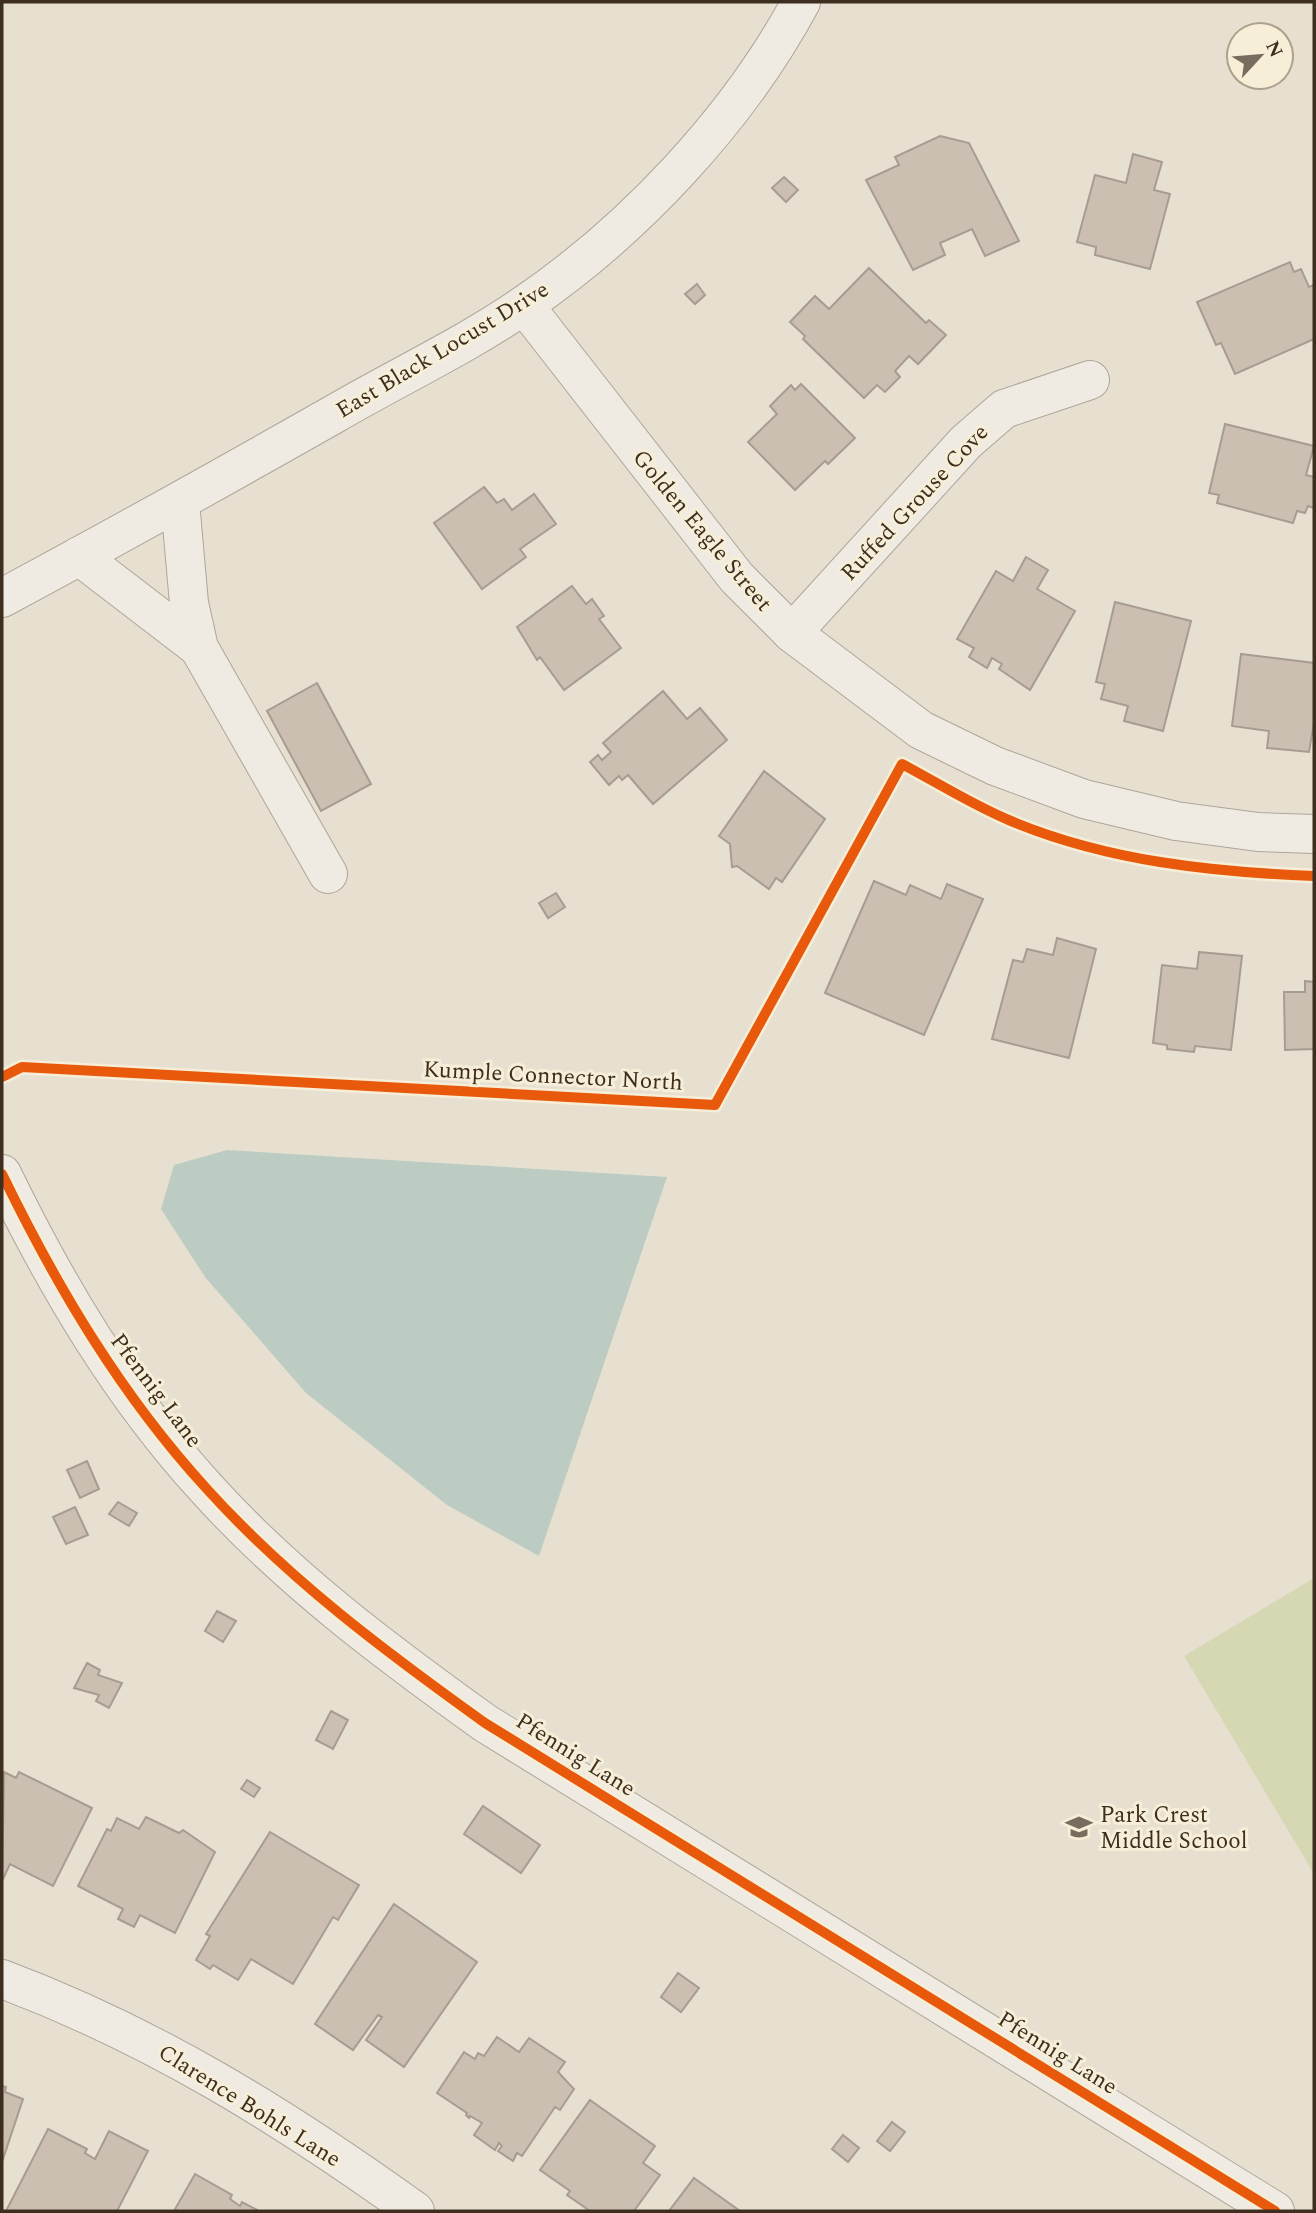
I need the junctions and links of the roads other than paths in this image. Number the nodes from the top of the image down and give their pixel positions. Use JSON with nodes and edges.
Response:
{"nodes":[{"id":1,"x":801,"y":2,"type":"edge"},
{"id":2,"x":524,"y":305,"type":"junction"},
{"id":3,"x":1090,"y":380,"type":"dead end"},
{"id":4,"x":180,"y":502,"type":"junction"},
{"id":5,"x":79,"y":556,"type":"junction"},
{"id":6,"x":2,"y":598,"type":"edge"},
{"id":7,"x":792,"y":633,"type":"junction"},
{"id":8,"x":199,"y":648,"type":"junction"},
{"id":9,"x":1314,"y":834,"type":"edge"},
{"id":10,"x":328,"y":874,"type":"dead end"},
{"id":11,"x":2,"y":1174,"type":"edge"},
{"id":12,"x":2,"y":1979,"type":"edge"},
{"id":13,"x":415,"y":2211,"type":"edge"},
{"id":14,"x":1275,"y":2211,"type":"edge"}],
"edges":[{"from":1,"to":2,"type":"street","name":"East Black Locust Drive"},
{"from":2,"to":4,"type":"street","name":"East Black Locust Drive"},
{"from":2,"to":7,"type":"street","name":"Golden Eagle Street"},
{"from":3,"to":7,"type":"street","name":"Ruffed Grouse Cove"},
{"from":4,"to":5,"type":"street","name":"East Black Locust Drive"},
{"from":4,"to":8,"type":"street"},
{"from":5,"to":6,"type":"street","name":"East Black Locust Drive"},
{"from":5,"to":8,"type":"street"},
{"from":7,"to":9,"type":"street","name":"Golden Eagle Street"},
{"from":8,"to":10,"type":"street"},
{"from":11,"to":14,"type":"street","name":"Pfennig Lane"},
{"from":12,"to":13,"type":"street","name":"Clarence Bohls Lane"}]}
